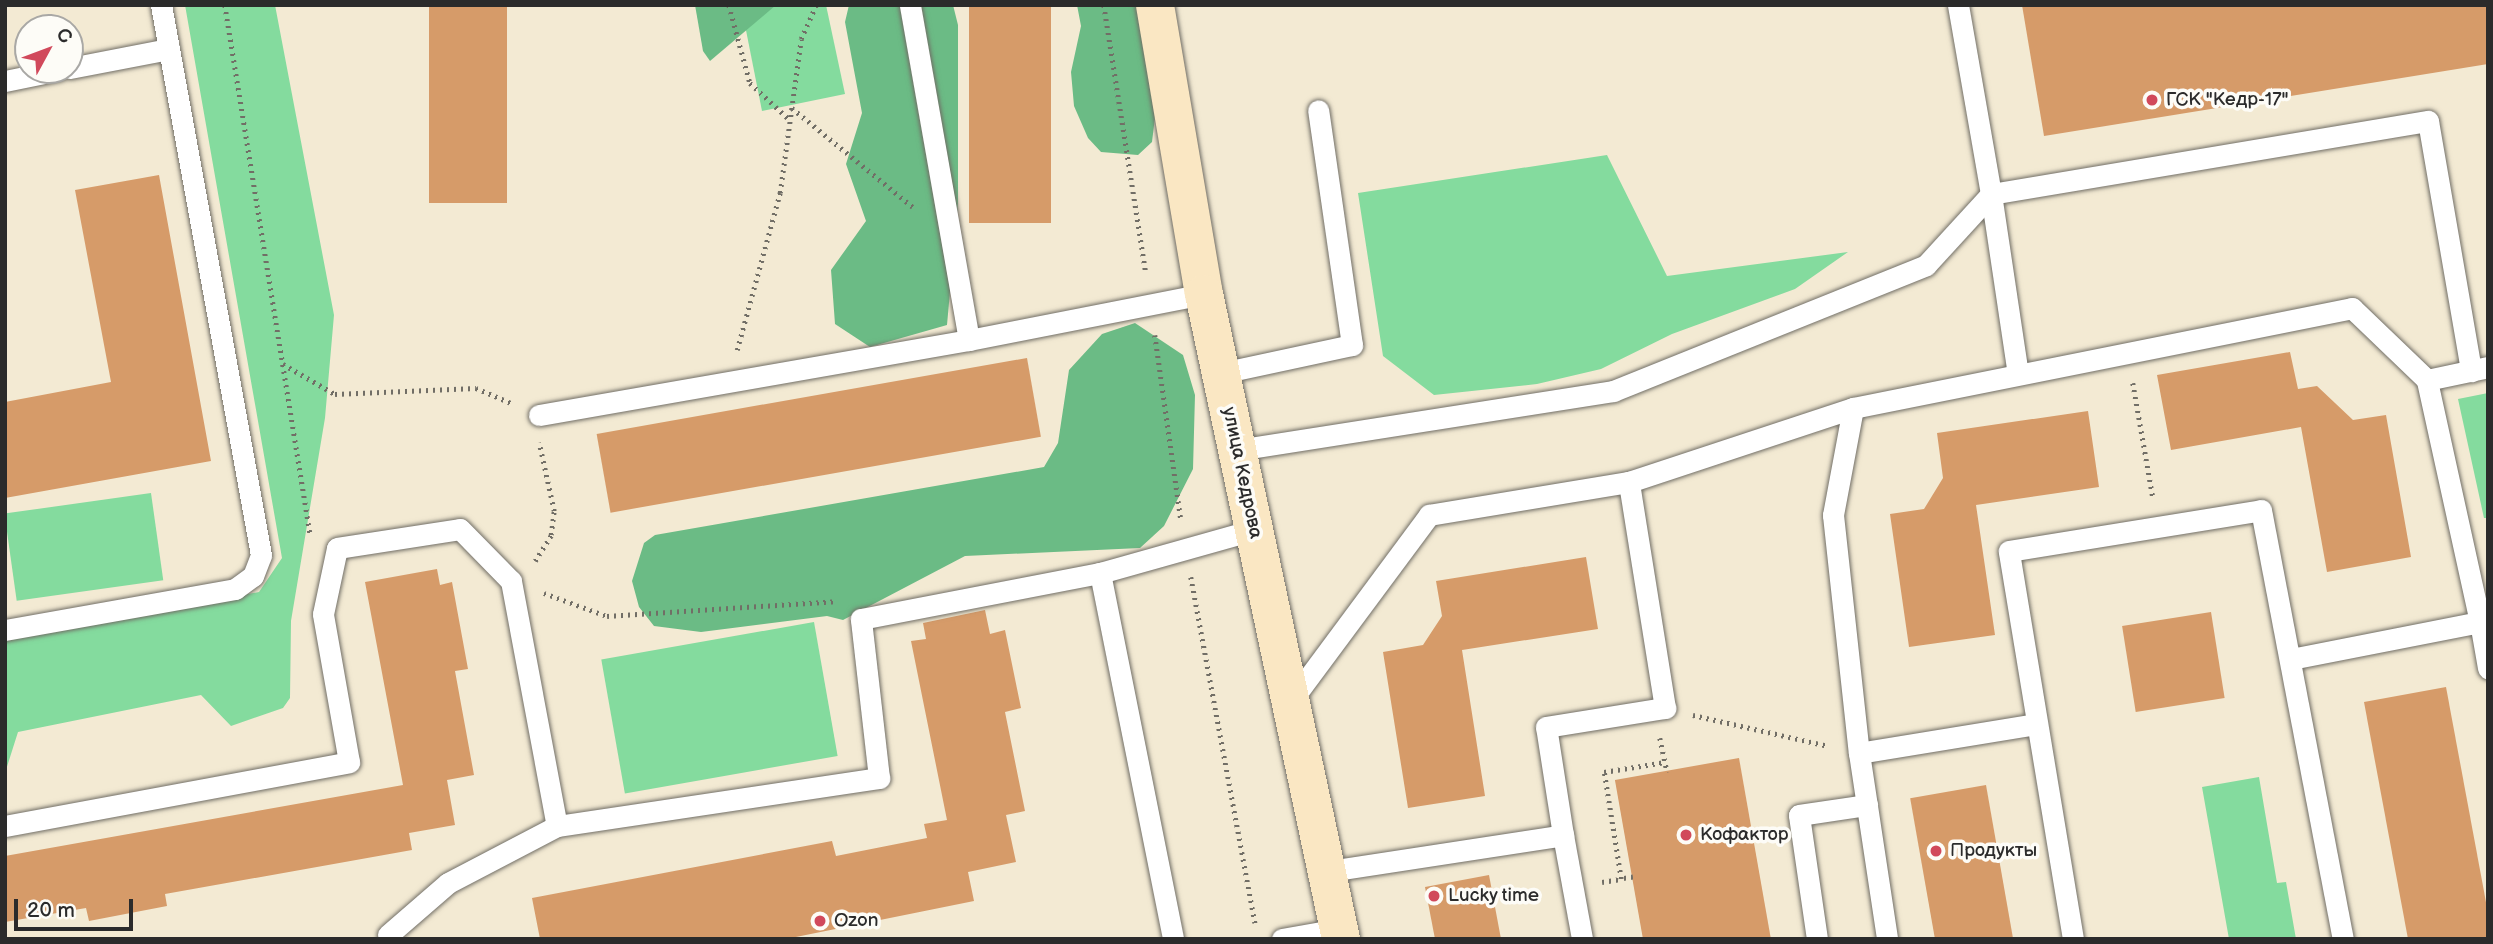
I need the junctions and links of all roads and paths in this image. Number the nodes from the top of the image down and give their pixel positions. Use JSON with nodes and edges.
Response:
{"nodes":[{"id":1,"x":161,"y":5,"type":"edge"},
{"id":2,"x":225,"y":5,"type":"edge"},
{"id":3,"x":729,"y":5,"type":"edge"},
{"id":4,"x":816,"y":5,"type":"edge"},
{"id":5,"x":910,"y":5,"type":"edge"},
{"id":6,"x":1104,"y":5,"type":"edge"},
{"id":7,"x":1155,"y":5,"type":"edge"},
{"id":8,"x":1958,"y":5,"type":"edge"},
{"id":9,"x":169,"y":49,"type":"junction"},
{"id":10,"x":84,"y":65,"type":"edge"},
{"id":11,"x":792,"y":107,"type":"junction"},
{"id":12,"x":1318,"y":110,"type":"dead end"},
{"id":13,"x":790,"y":120,"type":"junction"},
{"id":14,"x":1990,"y":194,"type":"junction"},
{"id":15,"x":950,"y":235,"type":"junction"},
{"id":16,"x":1204,"y":294,"type":"junction"},
{"id":17,"x":1151,"y":304,"type":"junction"},
{"id":18,"x":969,"y":340,"type":"junction"},
{"id":19,"x":2128,"y":354,"type":"junction"},
{"id":20,"x":283,"y":364,"type":"junction"},
{"id":21,"x":2479,"y":369,"type":"edge"},
{"id":22,"x":1221,"y":373,"type":"junction"},
{"id":23,"x":2018,"y":374,"type":"junction"},
{"id":24,"x":2427,"y":380,"type":"junction"},
{"id":25,"x":729,"y":382,"type":"junction"},
{"id":26,"x":1853,"y":408,"type":"junction"},
{"id":27,"x":539,"y":415,"type":"junction"},
{"id":28,"x":1237,"y":450,"type":"junction"},
{"id":29,"x":1629,"y":482,"type":"junction"},
{"id":30,"x":2158,"y":527,"type":"junction"},
{"id":31,"x":1253,"y":530,"type":"junction"},
{"id":32,"x":1185,"y":547,"type":"junction"},
{"id":33,"x":312,"y":548,"type":"dead end"},
{"id":34,"x":1100,"y":573,"type":"junction"},
{"id":35,"x":511,"y":581,"type":"junction"},
{"id":36,"x":861,"y":620,"type":"junction"},
{"id":37,"x":2480,"y":622,"type":"junction"},
{"id":38,"x":5,"y":630,"type":"edge"},
{"id":39,"x":2291,"y":659,"type":"junction"},
{"id":40,"x":2488,"y":668,"type":"edge"},
{"id":41,"x":1292,"y":701,"type":"junction"},
{"id":42,"x":1665,"y":708,"type":"junction"},
{"id":43,"x":2036,"y":724,"type":"junction"},
{"id":44,"x":1859,"y":753,"type":"junction"},
{"id":45,"x":1665,"y":762,"type":"dead end"},
{"id":46,"x":1867,"y":805,"type":"junction"},
{"id":47,"x":5,"y":826,"type":"edge"},
{"id":48,"x":556,"y":826,"type":"junction"},
{"id":49,"x":1563,"y":835,"type":"junction"},
{"id":50,"x":1329,"y":872,"type":"junction"},
{"id":51,"x":1633,"y":877,"type":"dead end"},
{"id":52,"x":1255,"y":925,"type":"dead end"},
{"id":53,"x":1340,"y":934,"type":"edge"},
{"id":54,"x":384,"y":938,"type":"edge"},
{"id":55,"x":1173,"y":939,"type":"edge"},
{"id":56,"x":1282,"y":939,"type":"edge"},
{"id":57,"x":1582,"y":939,"type":"edge"},
{"id":58,"x":1817,"y":939,"type":"edge"},
{"id":59,"x":1886,"y":939,"type":"edge"},
{"id":60,"x":2073,"y":939,"type":"edge"},
{"id":61,"x":2343,"y":939,"type":"edge"}],
"edges":[{"from":1,"to":9,"type":"lane"},
{"from":2,"to":20,"type":"path"},
{"from":3,"to":13,"type":"path"},
{"from":4,"to":11,"type":"path"},
{"from":5,"to":15,"type":"lane"},
{"from":6,"to":17,"type":"path"},
{"from":7,"to":16,"type":"street","name":"улица Кедрова"},
{"from":8,"to":14,"type":"lane"},
{"from":9,"to":10,"type":"lane"},
{"from":9,"to":38,"type":"lane"},
{"from":11,"to":13,"type":"path"},
{"from":11,"to":15,"type":"path"},
{"from":12,"to":22,"type":"lane"},
{"from":13,"to":25,"type":"path"},
{"from":14,"to":21,"type":"lane"},
{"from":14,"to":23,"type":"lane"},
{"from":14,"to":28,"type":"lane"},
{"from":15,"to":18,"type":"lane"},
{"from":16,"to":17,"type":"lane"},
{"from":16,"to":22,"type":"street","name":"улица Кедрова"},
{"from":17,"to":18,"type":"lane"},
{"from":17,"to":32,"type":"path"},
{"from":18,"to":25,"type":"lane"},
{"from":19,"to":23,"type":"lane"},
{"from":19,"to":24,"type":"lane"},
{"from":19,"to":30,"type":"path"},
{"from":20,"to":27,"type":"path"},
{"from":20,"to":33,"type":"path"},
{"from":21,"to":24,"type":"lane"},
{"from":22,"to":28,"type":"street","name":"улица Кедрова"},
{"from":23,"to":26,"type":"lane"},
{"from":24,"to":37,"type":"lane"},
{"from":25,"to":27,"type":"lane"},
{"from":26,"to":29,"type":"lane"},
{"from":26,"to":44,"type":"lane"},
{"from":27,"to":35,"type":"path"},
{"from":28,"to":31,"type":"street","name":"улица Кедрова"},
{"from":29,"to":41,"type":"lane"},
{"from":29,"to":42,"type":"lane"},
{"from":30,"to":39,"type":"lane"},
{"from":30,"to":43,"type":"lane"},
{"from":31,"to":32,"type":"lane"},
{"from":31,"to":41,"type":"street","name":"улица Кедрова"},
{"from":32,"to":34,"type":"lane"},
{"from":32,"to":52,"type":"path"},
{"from":34,"to":36,"type":"lane"},
{"from":34,"to":55,"type":"lane"},
{"from":35,"to":36,"type":"path"},
{"from":35,"to":47,"type":"lane"},
{"from":35,"to":48,"type":"lane"},
{"from":36,"to":48,"type":"lane"},
{"from":37,"to":39,"type":"lane"},
{"from":37,"to":40,"type":"lane"},
{"from":39,"to":61,"type":"lane"},
{"from":41,"to":50,"type":"street","name":"улица Кедрова"},
{"from":42,"to":44,"type":"path"},
{"from":42,"to":49,"type":"lane"},
{"from":43,"to":44,"type":"lane"},
{"from":43,"to":60,"type":"lane"},
{"from":44,"to":46,"type":"lane"},
{"from":45,"to":51,"type":"path"},
{"from":46,"to":58,"type":"lane"},
{"from":46,"to":59,"type":"lane"},
{"from":48,"to":54,"type":"lane"},
{"from":49,"to":50,"type":"lane"},
{"from":49,"to":57,"type":"lane"},
{"from":50,"to":53,"type":"street","name":"улица Кедрова"},
{"from":53,"to":56,"type":"lane"}]}
